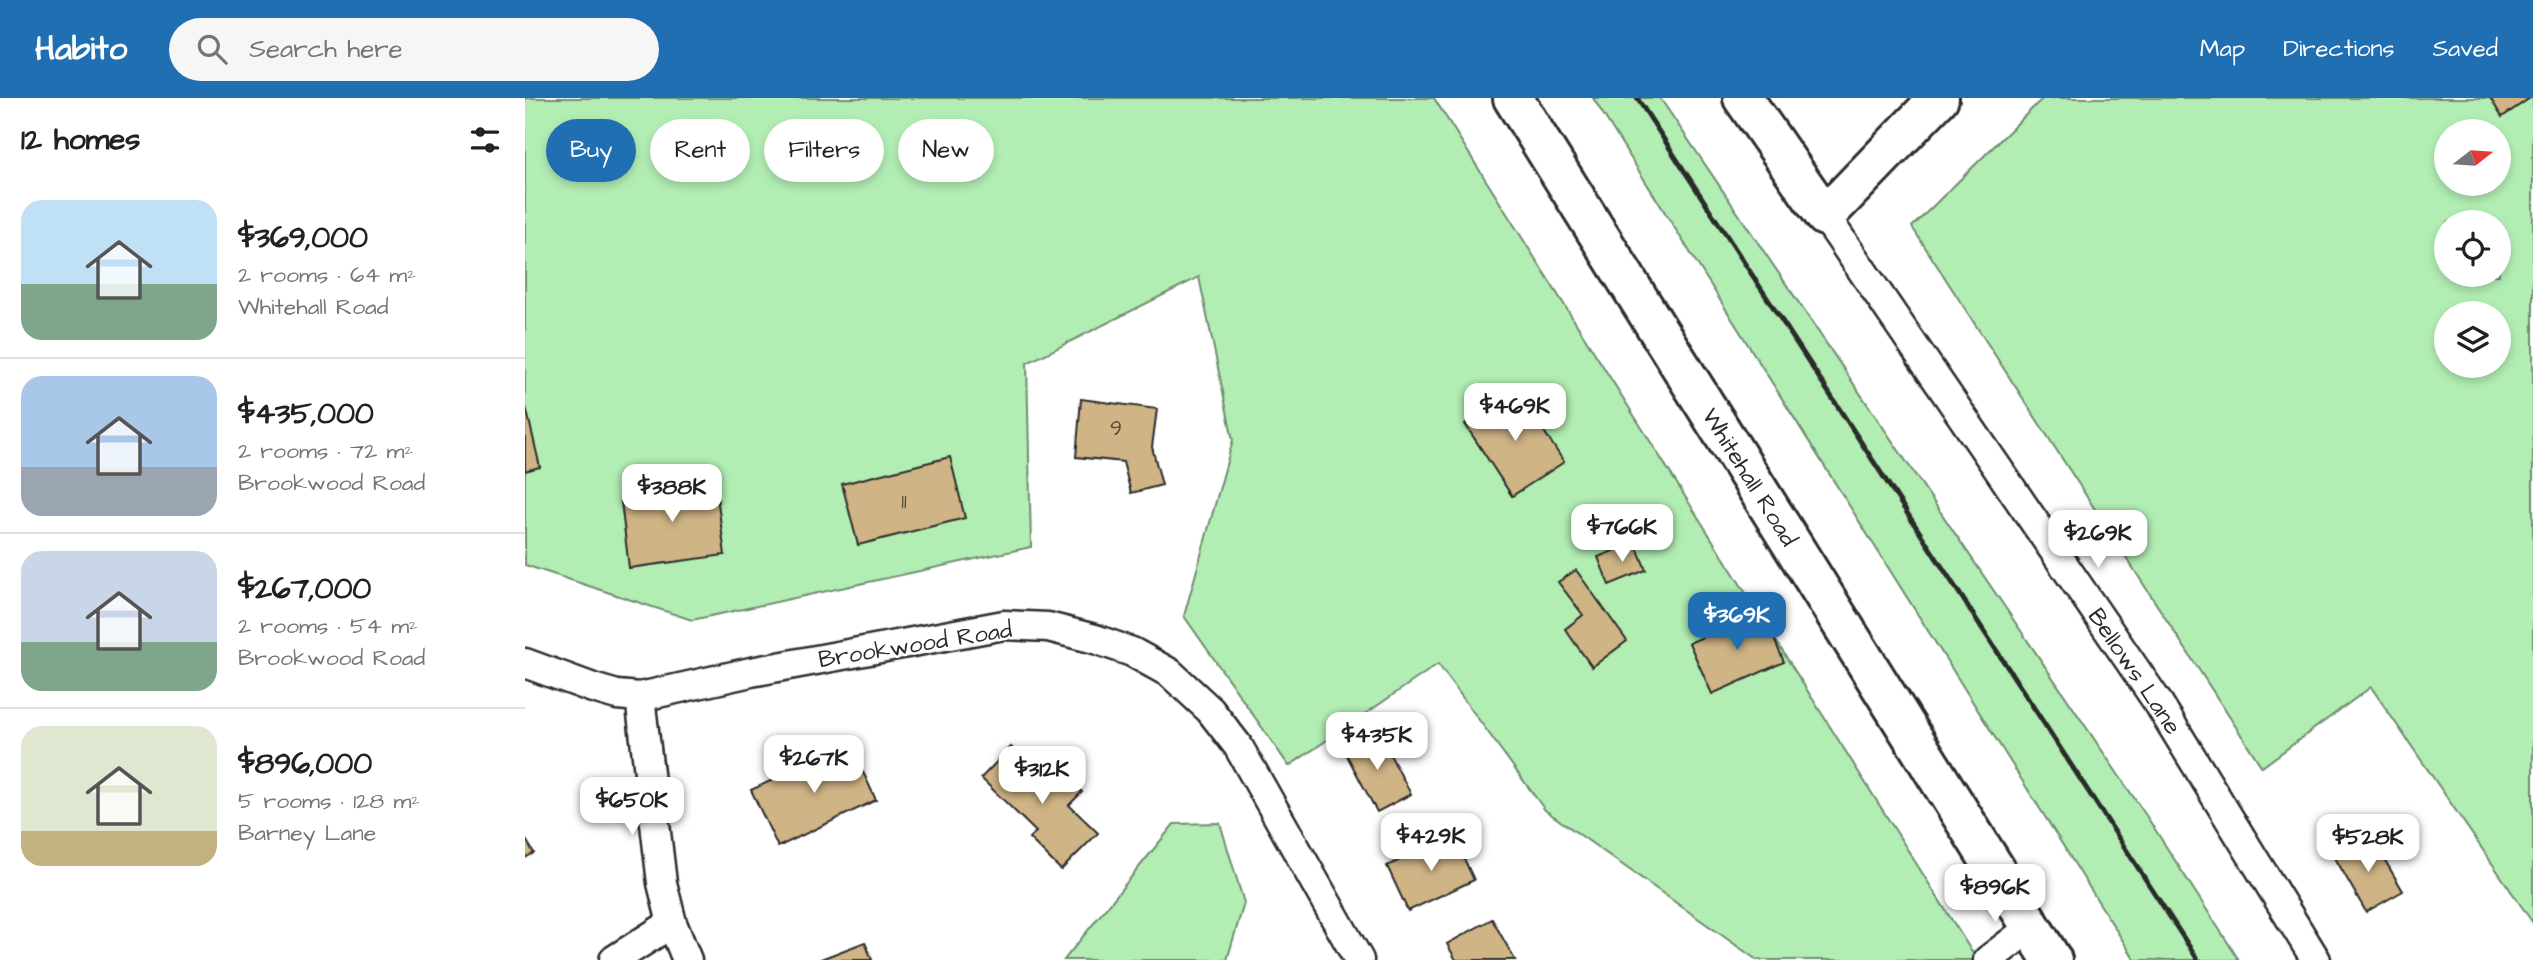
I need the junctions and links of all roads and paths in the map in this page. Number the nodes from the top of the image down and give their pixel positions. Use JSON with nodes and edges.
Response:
{"nodes":[{"id":1,"x":1513,"y":98,"type":"edge"},
{"id":2,"x":1743,"y":98,"type":"edge"},
{"id":3,"x":1939,"y":98,"type":"edge"},
{"id":4,"x":1825,"y":216,"type":"junction"},
{"id":5,"x":525,"y":663,"type":"edge"},
{"id":6,"x":640,"y":697,"type":"junction"},
{"id":7,"x":672,"y":923,"type":"junction"},
{"id":8,"x":2031,"y":927,"type":"junction"},
{"id":9,"x":614,"y":960,"type":"edge"},
{"id":10,"x":687,"y":960,"type":"edge"},
{"id":11,"x":1359,"y":960,"type":"edge"},
{"id":12,"x":1988,"y":960,"type":"edge"},
{"id":13,"x":2052,"y":960,"type":"edge"},
{"id":14,"x":2316,"y":960,"type":"edge"}],
"edges":[{"from":1,"to":8,"type":"main road","name":"Whitehall Road"},
{"from":2,"to":4,"type":"main road"},
{"from":3,"to":4,"type":"main road"},
{"from":4,"to":14,"type":"street","name":"Bellows Lane"},
{"from":5,"to":6,"type":"street","name":"Brookwood Road"},
{"from":6,"to":7,"type":"street"},
{"from":6,"to":11,"type":"street","name":"Brookwood Road"},
{"from":7,"to":9,"type":"street"},
{"from":7,"to":10,"type":"street"},
{"from":8,"to":12,"type":"street"},
{"from":8,"to":13,"type":"main road","name":"Whitehall Road"}]}
